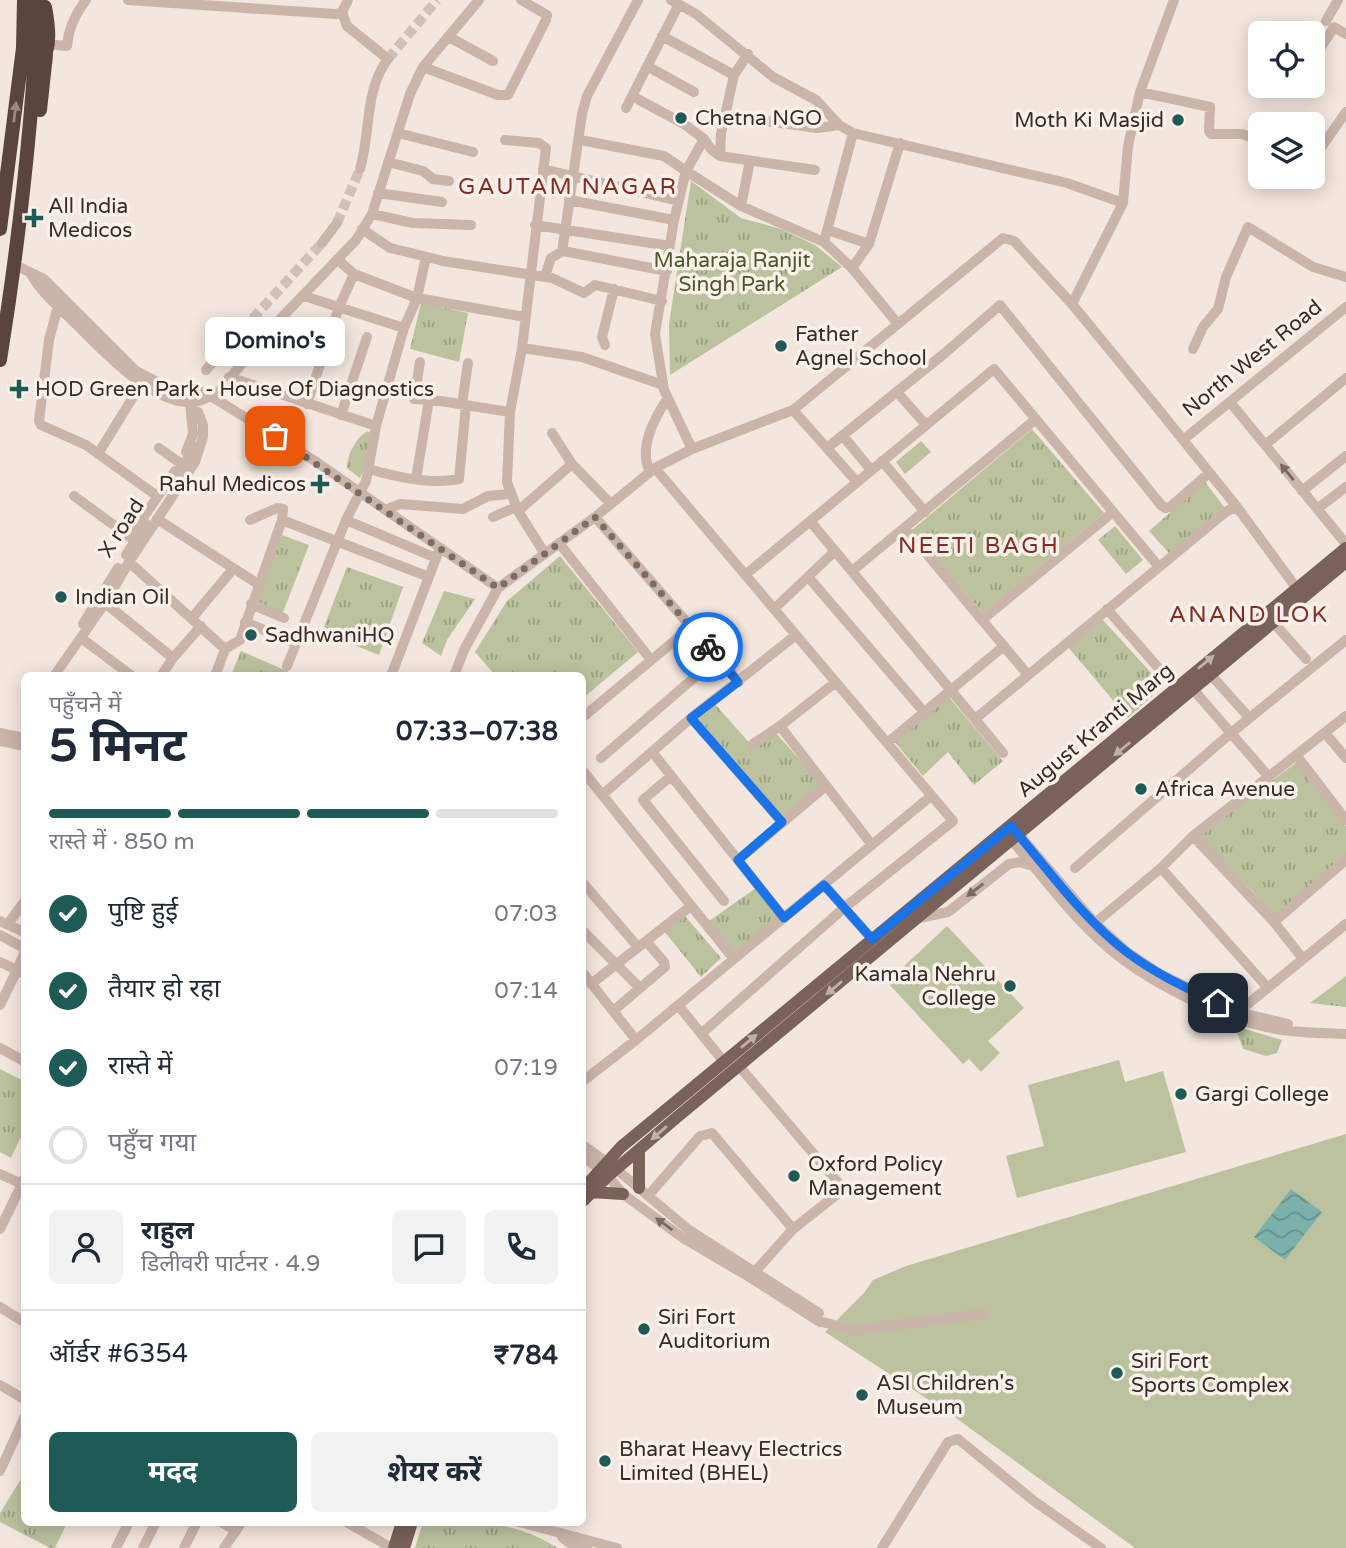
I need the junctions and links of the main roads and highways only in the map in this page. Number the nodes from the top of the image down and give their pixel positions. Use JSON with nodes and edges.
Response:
{"nodes":[{"id":1,"x":24,"y":0,"type":"edge"},
{"id":2,"x":39,"y":0,"type":"edge"},
{"id":3,"x":47,"y":45,"type":"junction"},
{"id":4,"x":34,"y":71,"type":"junction"},
{"id":5,"x":0,"y":229,"type":"edge"},
{"id":6,"x":19,"y":239,"type":"junction"},
{"id":7,"x":0,"y":360,"type":"edge"},
{"id":8,"x":1346,"y":546,"type":"edge"},
{"id":9,"x":1344,"y":569,"type":"edge"},
{"id":10,"x":1299,"y":592,"type":"junction"},
{"id":11,"x":1011,"y":833,"type":"junction"},
{"id":12,"x":639,"y":1151,"type":"junction"},
{"id":13,"x":608,"y":1169,"type":"junction"},
{"id":14,"x":643,"y":1192,"type":"road end"},
{"id":15,"x":586,"y":1193,"type":"edge"},
{"id":16,"x":586,"y":1194,"type":"edge"},
{"id":17,"x":624,"y":1194,"type":"road end"},
{"id":18,"x":401,"y":1526,"type":"edge"},
{"id":19,"x":410,"y":1526,"type":"edge"},
{"id":20,"x":393,"y":1548,"type":"edge"},
{"id":21,"x":404,"y":1548,"type":"edge"}],
"edges":[{"from":5,"to":1,"type":"highway","one_way":true},
{"from":2,"to":3,"type":"highway"},
{"from":2,"to":4,"type":"highway"},
{"from":3,"to":4,"type":"highway"},
{"from":3,"to":6,"type":"highway"},
{"from":4,"to":6,"type":"highway"},
{"from":6,"to":7,"type":"highway"},
{"from":8,"to":10,"type":"main road","name":"August Kranti Marg"},
{"from":9,"to":10,"type":"main road","name":"August Kranti Marg"},
{"from":11,"to":10,"type":"main road","name":"August Kranti Marg","one_way":true},
{"from":10,"to":11,"type":"main road","name":"August Kranti Marg","one_way":true},
{"from":11,"to":12,"type":"main road","name":"August Kranti Marg","one_way":true},
{"from":13,"to":11,"type":"main road","name":"August Kranti Marg","one_way":true},
{"from":12,"to":13,"type":"main road","name":"August Kranti Marg"},
{"from":12,"to":14,"type":"main road"},
{"from":13,"to":15,"type":"main road","name":"August Kranti Marg"},
{"from":16,"to":17,"type":"main road"},
{"from":18,"to":20,"type":"main road"},
{"from":19,"to":21,"type":"main road"}]}
